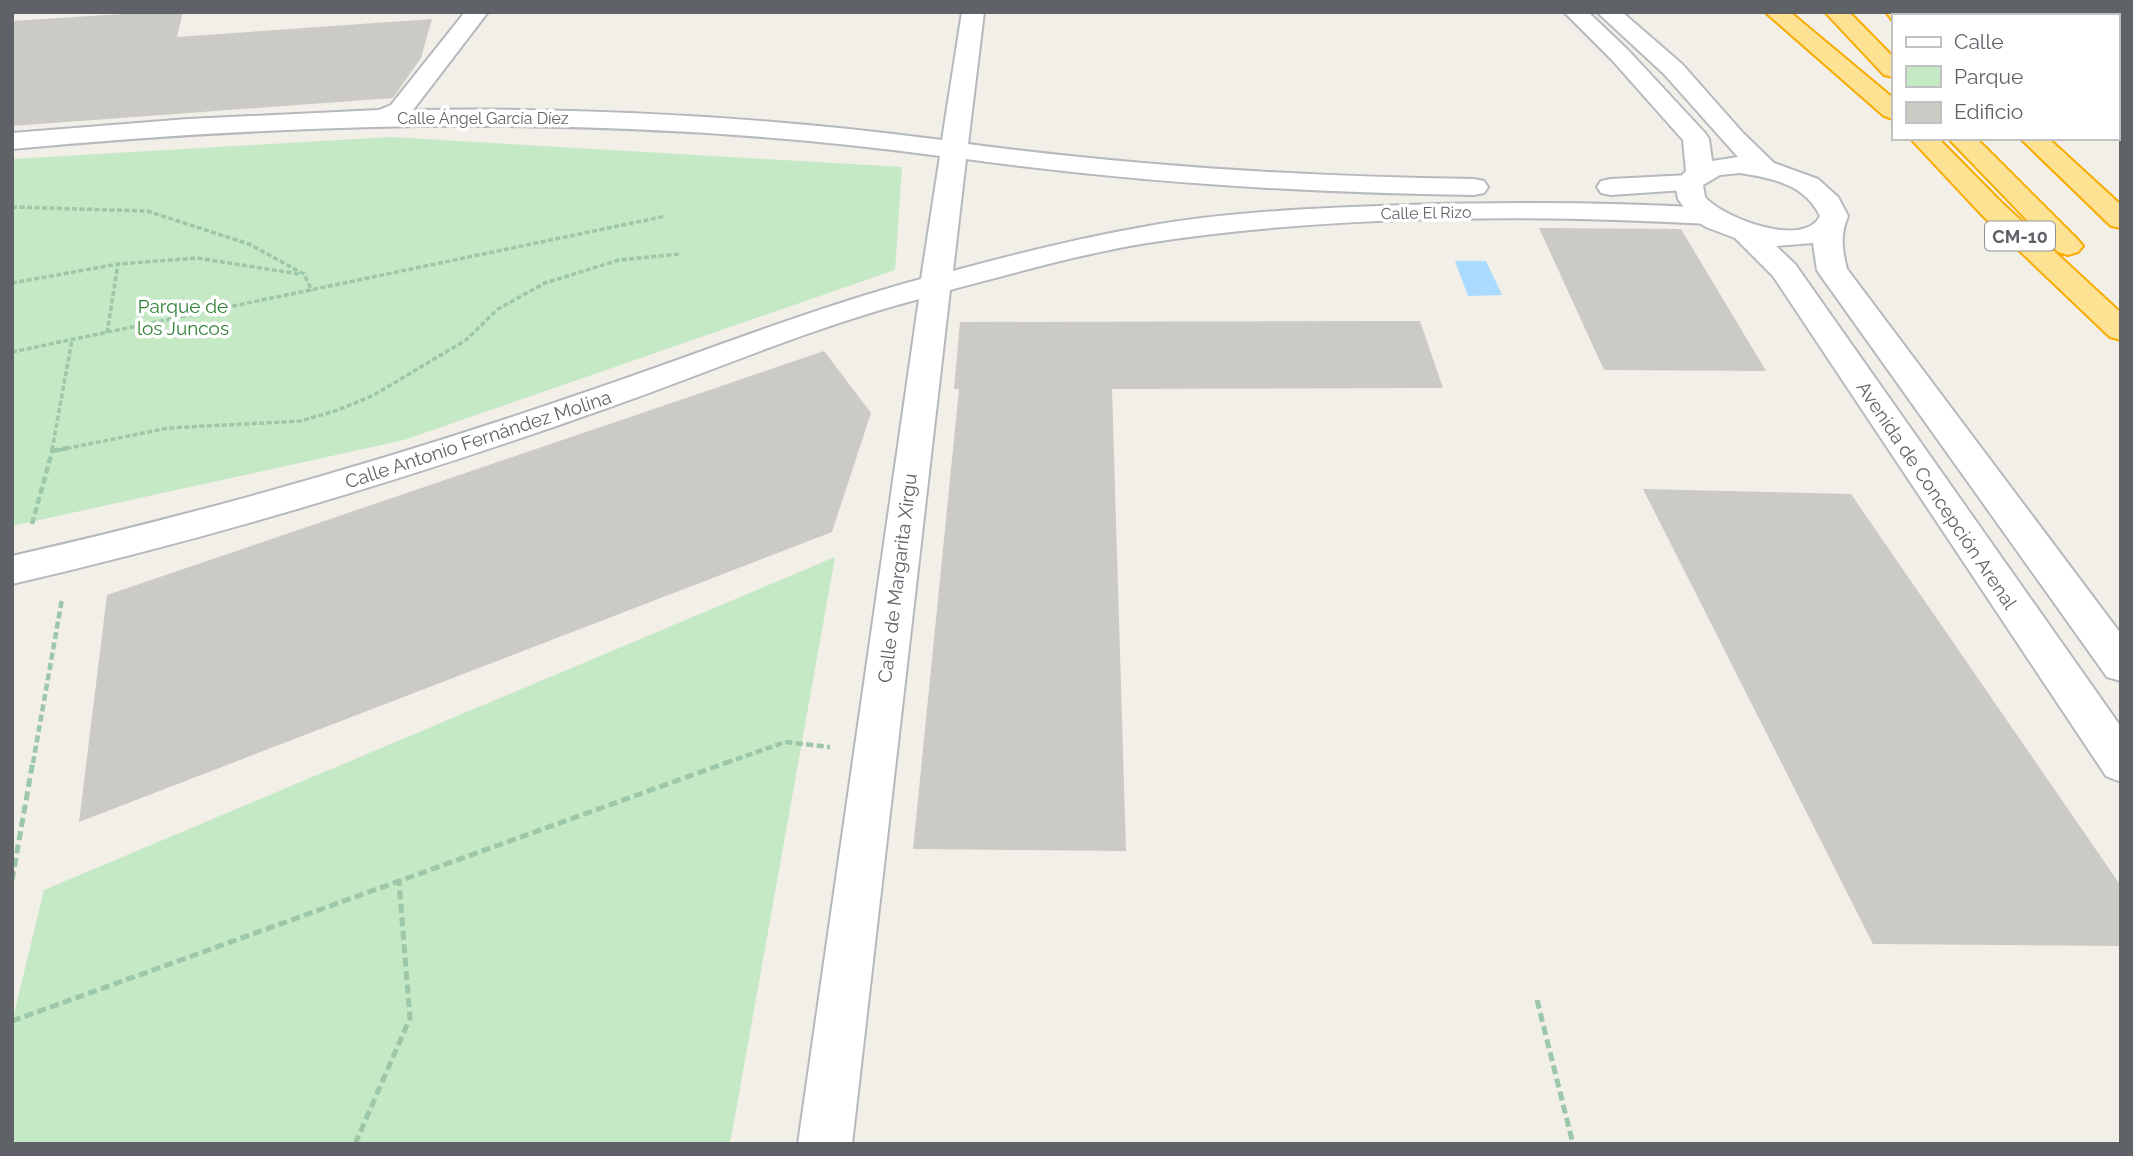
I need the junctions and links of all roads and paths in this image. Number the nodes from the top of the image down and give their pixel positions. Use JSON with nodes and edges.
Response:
{"nodes":[{"id":1,"x":477,"y":12,"type":"edge"},
{"id":2,"x":973,"y":12,"type":"edge"},
{"id":3,"x":1575,"y":12,"type":"edge"},
{"id":4,"x":1608,"y":12,"type":"edge"},
{"id":5,"x":1776,"y":12,"type":"edge"},
{"id":6,"x":1836,"y":12,"type":"edge"},
{"id":7,"x":1892,"y":69,"type":"edge"},
{"id":8,"x":1892,"y":110,"type":"edge"},
{"id":9,"x":383,"y":118,"type":"junction"},
{"id":10,"x":1925,"y":140,"type":"edge"},
{"id":11,"x":1963,"y":140,"type":"edge"},
{"id":12,"x":2035,"y":140,"type":"edge"},
{"id":13,"x":2066,"y":140,"type":"edge"},
{"id":14,"x":12,"y":141,"type":"edge"},
{"id":15,"x":953,"y":149,"type":"junction"},
{"id":16,"x":1764,"y":168,"type":"junction"},
{"id":17,"x":1144,"y":173,"type":"junction"},
{"id":18,"x":1695,"y":178,"type":"junction"},
{"id":19,"x":2121,"y":191,"type":"edge"},
{"id":20,"x":12,"y":207,"type":"edge"},
{"id":21,"x":666,"y":216,"type":"dead end"},
{"id":22,"x":1709,"y":216,"type":"junction"},
{"id":23,"x":2121,"y":220,"type":"edge"},
{"id":24,"x":1828,"y":228,"type":"junction"},
{"id":25,"x":1746,"y":233,"type":"junction"},
{"id":26,"x":1145,"y":235,"type":"junction"},
{"id":27,"x":680,"y":254,"type":"dead end"},
{"id":28,"x":118,"y":264,"type":"junction"},
{"id":29,"x":304,"y":274,"type":"junction"},
{"id":30,"x":12,"y":283,"type":"edge"},
{"id":31,"x":936,"y":283,"type":"junction"},
{"id":32,"x":312,"y":291,"type":"junction"},
{"id":33,"x":2121,"y":299,"type":"edge"},
{"id":34,"x":2121,"y":330,"type":"edge"},
{"id":35,"x":107,"y":333,"type":"junction"},
{"id":36,"x":72,"y":340,"type":"junction"},
{"id":37,"x":12,"y":352,"type":"edge"},
{"id":38,"x":52,"y":451,"type":"junction"},
{"id":39,"x":69,"y":557,"type":"junction"},
{"id":40,"x":16,"y":570,"type":"edge"},
{"id":41,"x":2121,"y":664,"type":"edge"},
{"id":42,"x":875,"y":751,"type":"junction"},
{"id":43,"x":2121,"y":763,"type":"edge"},
{"id":44,"x":12,"y":880,"type":"edge"},
{"id":45,"x":399,"y":882,"type":"junction"},
{"id":46,"x":1537,"y":1000,"type":"dead end"},
{"id":47,"x":12,"y":1021,"type":"edge"},
{"id":48,"x":355,"y":1144,"type":"edge"},
{"id":49,"x":825,"y":1144,"type":"edge"},
{"id":50,"x":1573,"y":1144,"type":"edge"}],
"edges":[{"from":1,"to":9,"type":"street"},
{"from":2,"to":15,"type":"street","name":"Calle de Margarita Xirgu"},
{"from":3,"to":18,"type":"street"},
{"from":4,"to":16,"type":"street"},
{"from":5,"to":8,"type":"highway"},
{"from":6,"to":7,"type":"highway"},
{"from":9,"to":14,"type":"street","name":"Calle Ángel García Díez"},
{"from":9,"to":15,"type":"street","name":"Calle Ángel García Díez"},
{"from":10,"to":34,"type":"highway","number":"CM-10"},
{"from":11,"to":33,"type":"highway","number":"CM-10"},
{"from":12,"to":23,"type":"highway"},
{"from":13,"to":19,"type":"highway"},
{"from":15,"to":17,"type":"street","name":"Calle El Rizo"},
{"from":15,"to":31,"type":"street","name":"Calle de Margarita Xirgu"},
{"from":16,"to":18,"type":"street","name":"Calle El Rizo"},
{"from":16,"to":24,"type":"street"},
{"from":17,"to":18,"type":"street","name":"Calle El Rizo"},
{"from":17,"to":26,"type":"street","name":"Calle El Rizo"},
{"from":18,"to":22,"type":"street"},
{"from":20,"to":29,"type":"path"},
{"from":21,"to":32,"type":"path"},
{"from":22,"to":25,"type":"street"},
{"from":22,"to":26,"type":"street","name":"Calle El Rizo"},
{"from":24,"to":25,"type":"street"},
{"from":24,"to":41,"type":"street"},
{"from":25,"to":43,"type":"street","name":"Avenida de Concepción Arenal"},
{"from":26,"to":31,"type":"street","name":"Calle El Rizo"},
{"from":27,"to":38,"type":"path"},
{"from":28,"to":29,"type":"path"},
{"from":28,"to":30,"type":"path"},
{"from":28,"to":35,"type":"path"},
{"from":29,"to":32,"type":"path"},
{"from":31,"to":39,"type":"street","name":"Calle Antonio Fernández Molina"},
{"from":31,"to":42,"type":"street","name":"Calle de Margarita Xirgu"},
{"from":32,"to":35,"type":"path"},
{"from":35,"to":36,"type":"path"},
{"from":36,"to":37,"type":"path"},
{"from":36,"to":38,"type":"path"},
{"from":38,"to":40,"type":"path"},
{"from":39,"to":40,"type":"street","name":"Calle Antonio Fernández Molina"},
{"from":39,"to":44,"type":"path"},
{"from":42,"to":45,"type":"path"},
{"from":42,"to":49,"type":"street","name":"Calle de Margarita Xirgu"},
{"from":45,"to":47,"type":"path"},
{"from":45,"to":48,"type":"path"},
{"from":46,"to":50,"type":"path"}]}
